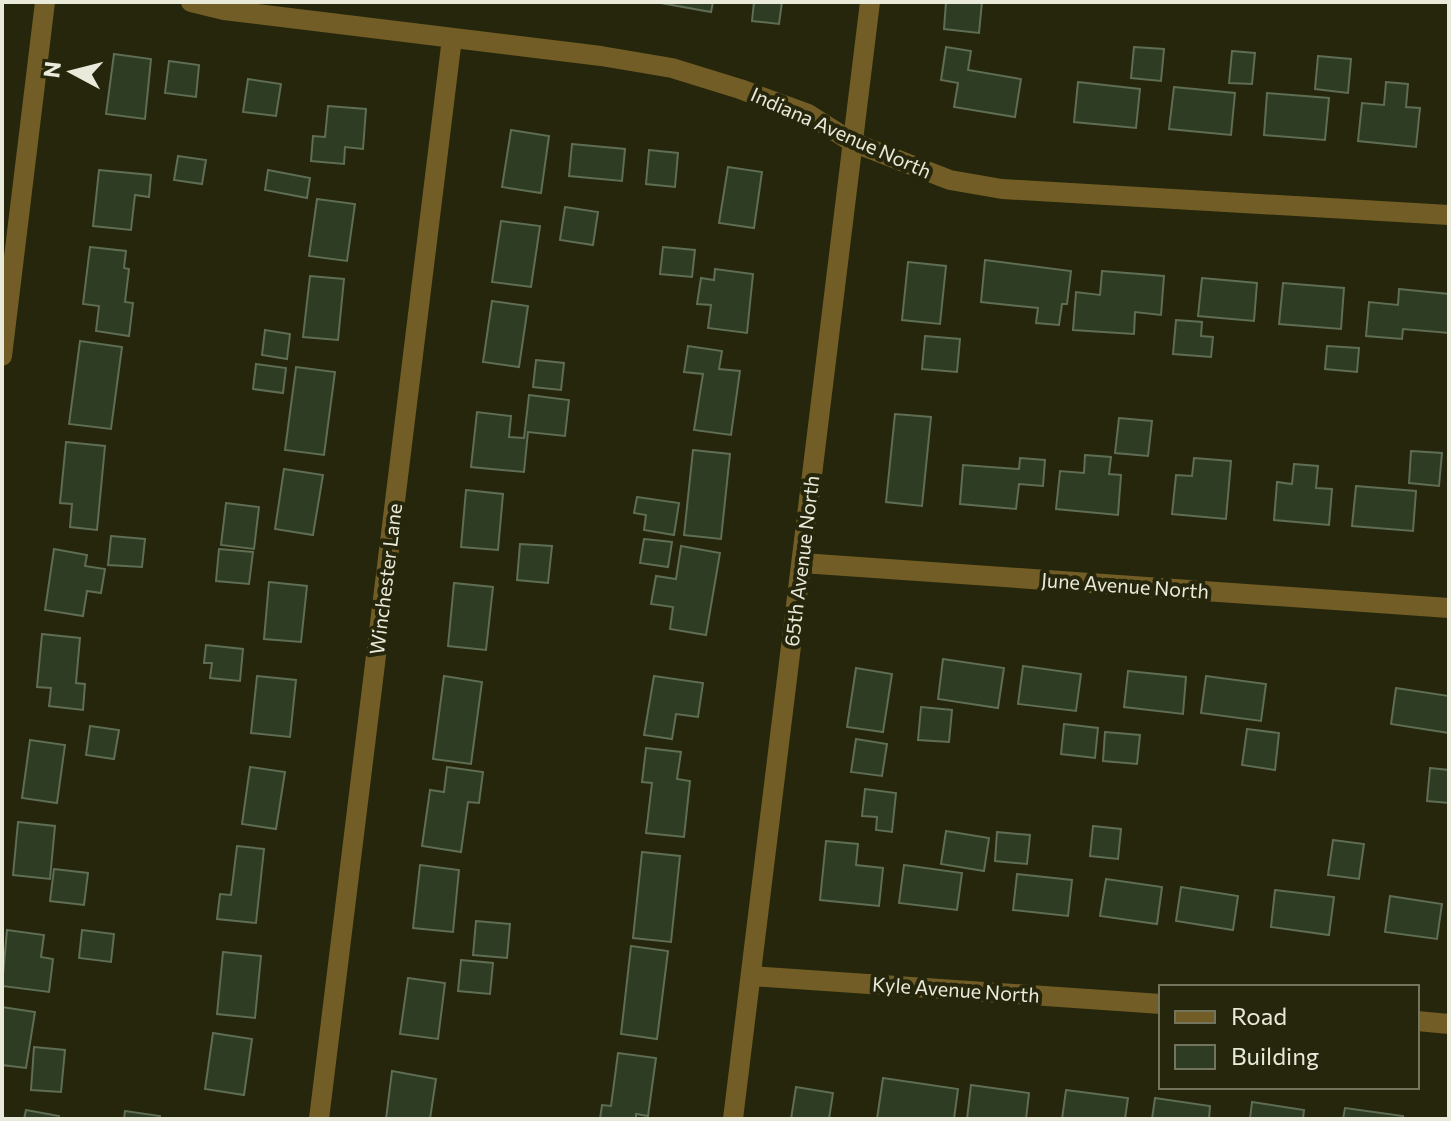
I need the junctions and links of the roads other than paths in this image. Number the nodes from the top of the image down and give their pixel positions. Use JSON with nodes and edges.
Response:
{"nodes":[{"id":1,"x":45,"y":2,"type":"edge"},
{"id":2,"x":191,"y":2,"type":"edge"},
{"id":3,"x":870,"y":2,"type":"edge"},
{"id":4,"x":452,"y":38,"type":"junction"},
{"id":5,"x":852,"y":142,"type":"junction"},
{"id":6,"x":1449,"y":215,"type":"edge"},
{"id":7,"x":2,"y":356,"type":"edge"},
{"id":8,"x":802,"y":563,"type":"junction"},
{"id":9,"x":1449,"y":608,"type":"edge"},
{"id":10,"x":751,"y":976,"type":"junction"},
{"id":11,"x":1159,"y":1004,"type":"edge"},
{"id":12,"x":1419,"y":1021,"type":"edge"},
{"id":13,"x":1449,"y":1024,"type":"edge"},
{"id":14,"x":319,"y":1119,"type":"edge"},
{"id":15,"x":733,"y":1119,"type":"edge"}],
"edges":[{"from":1,"to":7,"type":"street"},
{"from":2,"to":4,"type":"street","name":"Indiana Avenue North"},
{"from":3,"to":5,"type":"street","name":"65th Avenue North"},
{"from":4,"to":5,"type":"street","name":"Indiana Avenue North"},
{"from":4,"to":14,"type":"street","name":"Winchester Lane"},
{"from":5,"to":6,"type":"street","name":"Indiana Avenue North"},
{"from":5,"to":8,"type":"street","name":"65th Avenue North"},
{"from":8,"to":9,"type":"street","name":"June Avenue North"},
{"from":8,"to":10,"type":"street","name":"65th Avenue North"},
{"from":10,"to":11,"type":"street","name":"Kyle Avenue North"},
{"from":10,"to":15,"type":"street","name":"65th Avenue North"},
{"from":12,"to":13,"type":"street"}]}
